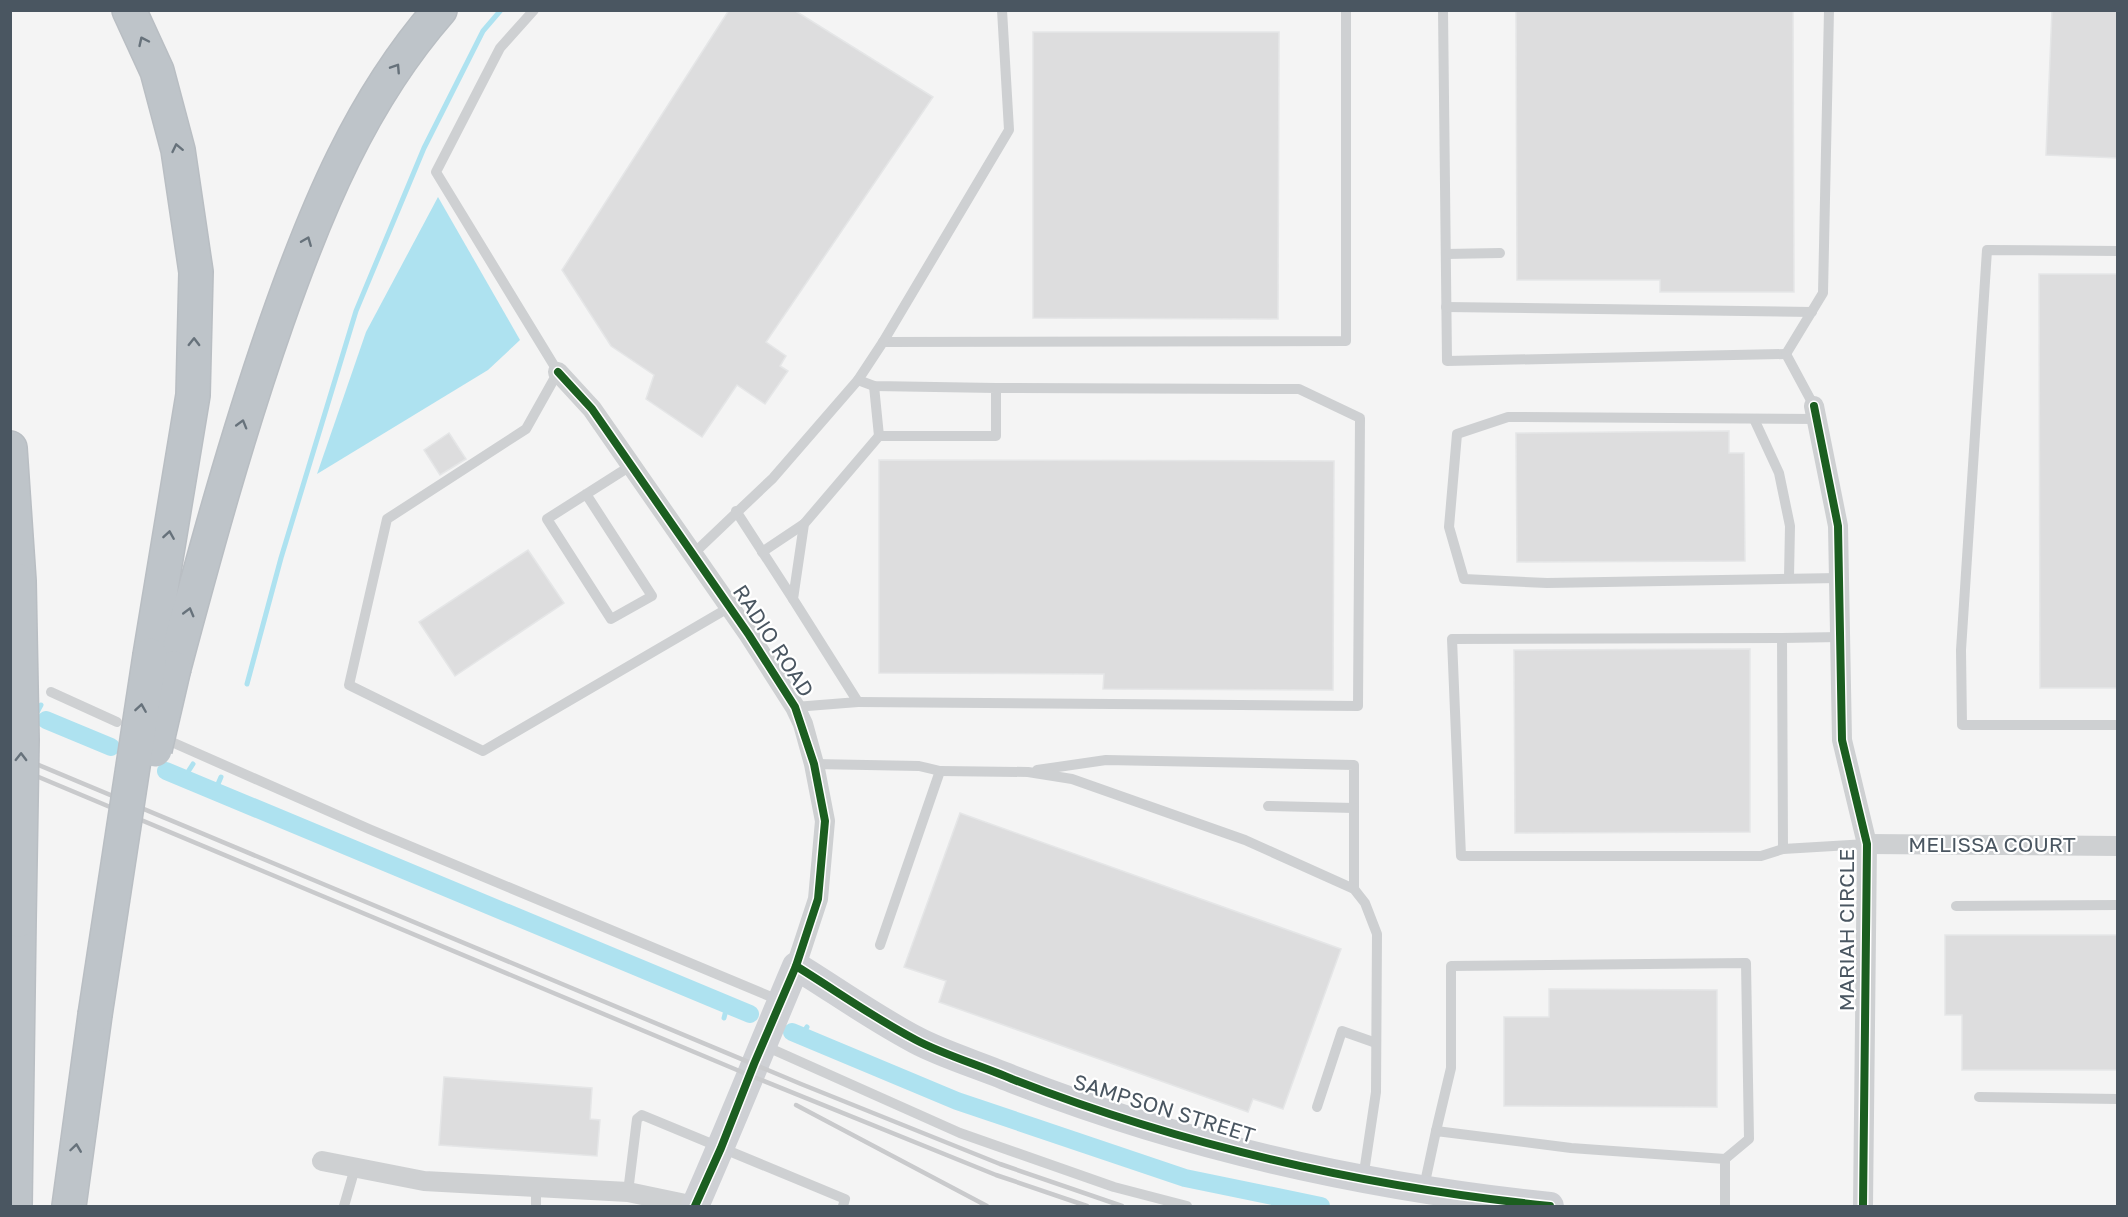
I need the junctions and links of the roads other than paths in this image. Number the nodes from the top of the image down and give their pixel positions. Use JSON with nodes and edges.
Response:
{"nodes":[{"id":1,"x":129,"y":10,"type":"edge"},
{"id":2,"x":440,"y":10,"type":"edge"},
{"id":3,"x":534,"y":10,"type":"edge"},
{"id":4,"x":1002,"y":10,"type":"edge"},
{"id":5,"x":1346,"y":10,"type":"edge"},
{"id":6,"x":1443,"y":10,"type":"edge"},
{"id":7,"x":1829,"y":10,"type":"edge"},
{"id":8,"x":2118,"y":251,"type":"edge"},
{"id":9,"x":1500,"y":253,"type":"dead end"},
{"id":10,"x":1446,"y":254,"type":"junction"},
{"id":11,"x":1446,"y":307,"type":"junction"},
{"id":12,"x":1812,"y":312,"type":"junction"},
{"id":13,"x":883,"y":342,"type":"junction"},
{"id":14,"x":1786,"y":354,"type":"junction"},
{"id":15,"x":558,"y":372,"type":"junction"},
{"id":16,"x":858,"y":380,"type":"junction"},
{"id":17,"x":874,"y":386,"type":"junction"},
{"id":18,"x":996,"y":388,"type":"junction"},
{"id":19,"x":1815,"y":413,"type":"junction"},
{"id":20,"x":1754,"y":419,"type":"junction"},
{"id":21,"x":879,"y":436,"type":"junction"},
{"id":22,"x":10,"y":448,"type":"edge"},
{"id":23,"x":632,"y":465,"type":"junction"},
{"id":24,"x":586,"y":494,"type":"junction"},
{"id":25,"x":736,"y":511,"type":"junction"},
{"id":26,"x":804,"y":524,"type":"junction"},
{"id":27,"x":762,"y":552,"type":"junction"},
{"id":28,"x":693,"y":554,"type":"junction"},
{"id":29,"x":1789,"y":577,"type":"junction"},
{"id":30,"x":1839,"y":578,"type":"junction"},
{"id":31,"x":793,"y":599,"type":"junction"},
{"id":32,"x":730,"y":607,"type":"junction"},
{"id":33,"x":1782,"y":638,"type":"junction"},
{"id":34,"x":1840,"y":638,"type":"junction"},
{"id":35,"x":162,"y":662,"type":"junction"},
{"id":36,"x":51,"y":692,"type":"dead end"},
{"id":37,"x":858,"y":702,"type":"junction"},
{"id":38,"x":795,"y":707,"type":"junction"},
{"id":39,"x":117,"y":722,"type":"dead end"},
{"id":40,"x":2118,"y":725,"type":"edge"},
{"id":41,"x":174,"y":743,"type":"dead end"},
{"id":42,"x":814,"y":764,"type":"junction"},
{"id":43,"x":940,"y":771,"type":"junction"},
{"id":44,"x":1028,"y":772,"type":"junction"},
{"id":45,"x":1268,"y":806,"type":"dead end"},
{"id":46,"x":1354,"y":808,"type":"junction"},
{"id":47,"x":1867,"y":844,"type":"junction"},
{"id":48,"x":2118,"y":846,"type":"edge"},
{"id":49,"x":1783,"y":849,"type":"junction"},
{"id":50,"x":1354,"y":889,"type":"junction"},
{"id":51,"x":2118,"y":905,"type":"edge"},
{"id":52,"x":1956,"y":906,"type":"dead end"},
{"id":53,"x":880,"y":945,"type":"dead end"},
{"id":54,"x":796,"y":966,"type":"junction"},
{"id":55,"x":779,"y":1006,"type":"junction"},
{"id":56,"x":763,"y":1041,"type":"junction"},
{"id":57,"x":1376,"y":1043,"type":"junction"},
{"id":58,"x":1979,"y":1097,"type":"dead end"},
{"id":59,"x":2118,"y":1099,"type":"edge"},
{"id":60,"x":1317,"y":1107,"type":"dead end"},
{"id":61,"x":1436,"y":1131,"type":"junction"},
{"id":62,"x":721,"y":1148,"type":"junction"},
{"id":63,"x":1725,"y":1159,"type":"junction"},
{"id":64,"x":322,"y":1161,"type":"dead end"},
{"id":65,"x":355,"y":1168,"type":"junction"},
{"id":66,"x":1363,"y":1179,"type":"junction"},
{"id":67,"x":1424,"y":1190,"type":"junction"},
{"id":68,"x":628,"y":1192,"type":"junction"},
{"id":69,"x":536,"y":1197,"type":"edge"},
{"id":70,"x":15,"y":1206,"type":"edge"},
{"id":71,"x":69,"y":1206,"type":"edge"},
{"id":72,"x":344,"y":1206,"type":"edge"},
{"id":73,"x":695,"y":1206,"type":"edge"},
{"id":74,"x":843,"y":1206,"type":"edge"},
{"id":75,"x":1186,"y":1206,"type":"edge"},
{"id":76,"x":1550,"y":1206,"type":"edge"},
{"id":77,"x":1725,"y":1206,"type":"edge"},
{"id":78,"x":1863,"y":1206,"type":"edge"}],
"edges":[{"from":35,"to":1,"type":"highway","one_way":true},
{"from":35,"to":2,"type":"highway","one_way":true},
{"from":3,"to":15,"type":"lane"},
{"from":4,"to":13,"type":"lane"},
{"from":5,"to":13,"type":"lane"},
{"from":6,"to":10,"type":"lane"},
{"from":7,"to":12,"type":"lane"},
{"from":8,"to":40,"type":"lane"},
{"from":9,"to":10,"type":"lane"},
{"from":10,"to":11,"type":"lane"},
{"from":11,"to":12,"type":"lane"},
{"from":11,"to":14,"type":"lane"},
{"from":12,"to":14,"type":"lane"},
{"from":13,"to":16,"type":"lane"},
{"from":14,"to":19,"type":"lane"},
{"from":15,"to":23,"type":"street","name":"RADIO ROAD"},
{"from":15,"to":32,"type":"lane"},
{"from":16,"to":17,"type":"lane"},
{"from":16,"to":25,"type":"lane"},
{"from":17,"to":18,"type":"lane"},
{"from":17,"to":21,"type":"lane"},
{"from":18,"to":21,"type":"lane"},
{"from":18,"to":37,"type":"lane"},
{"from":19,"to":20,"type":"lane"},
{"from":19,"to":30,"type":"street","name":"MARIAH CIRCLE"},
{"from":20,"to":29,"type":"lane"},
{"from":20,"to":29,"type":"lane"},
{"from":21,"to":26,"type":"lane"},
{"from":70,"to":22,"type":"highway","one_way":true,"bridge":true},
{"from":23,"to":24,"type":"lane"},
{"from":23,"to":28,"type":"street","name":"RADIO ROAD"},
{"from":24,"to":24,"type":"lane"},
{"from":25,"to":27,"type":"lane"},
{"from":25,"to":28,"type":"lane"},
{"from":26,"to":27,"type":"lane"},
{"from":26,"to":31,"type":"lane"},
{"from":27,"to":31,"type":"lane"},
{"from":28,"to":32,"type":"street","name":"RADIO ROAD"},
{"from":29,"to":30,"type":"lane"},
{"from":30,"to":34,"type":"street","name":"MARIAH CIRCLE"},
{"from":31,"to":37,"type":"lane"},
{"from":32,"to":38,"type":"street","name":"RADIO ROAD"},
{"from":33,"to":34,"type":"lane"},
{"from":33,"to":49,"type":"lane"},
{"from":33,"to":49,"type":"lane"},
{"from":34,"to":47,"type":"street","name":"MARIAH CIRCLE"},
{"from":71,"to":35,"type":"highway","one_way":true,"bridge":true},
{"from":36,"to":39,"type":"lane"},
{"from":37,"to":38,"type":"lane"},
{"from":38,"to":42,"type":"street","name":"RADIO ROAD"},
{"from":41,"to":55,"type":"lane"},
{"from":42,"to":43,"type":"lane"},
{"from":42,"to":54,"type":"street","name":"RADIO ROAD"},
{"from":43,"to":44,"type":"lane"},
{"from":43,"to":53,"type":"lane"},
{"from":44,"to":46,"type":"lane"},
{"from":44,"to":50,"type":"lane"},
{"from":45,"to":46,"type":"lane"},
{"from":46,"to":50,"type":"lane"},
{"from":47,"to":48,"type":"street","name":"MELISSA COURT"},
{"from":47,"to":49,"type":"lane"},
{"from":47,"to":78,"type":"street","name":"MARIAH CIRCLE"},
{"from":50,"to":57,"type":"lane"},
{"from":51,"to":52,"type":"lane"},
{"from":54,"to":55,"type":"street","name":"RADIO ROAD"},
{"from":54,"to":66,"type":"street","name":"SAMPSON STREET"},
{"from":55,"to":56,"type":"street","name":"RADIO ROAD"},
{"from":56,"to":62,"type":"street","name":"RADIO ROAD"},
{"from":56,"to":75,"type":"lane"},
{"from":57,"to":60,"type":"lane"},
{"from":57,"to":66,"type":"lane"},
{"from":58,"to":59,"type":"lane"},
{"from":61,"to":63,"type":"lane"},
{"from":61,"to":63,"type":"lane"},
{"from":61,"to":67,"type":"lane"},
{"from":62,"to":68,"type":"lane"},
{"from":62,"to":73,"type":"street","name":"RADIO ROAD"},
{"from":62,"to":74,"type":"lane"},
{"from":63,"to":77,"type":"lane"},
{"from":64,"to":65,"type":"street"},
{"from":65,"to":69,"type":"street"},
{"from":65,"to":72,"type":"lane"},
{"from":66,"to":67,"type":"street","name":"SAMPSON STREET"},
{"from":67,"to":76,"type":"street","name":"SAMPSON STREET"},
{"from":68,"to":69,"type":"street"},
{"from":68,"to":73,"type":"street"}]}
